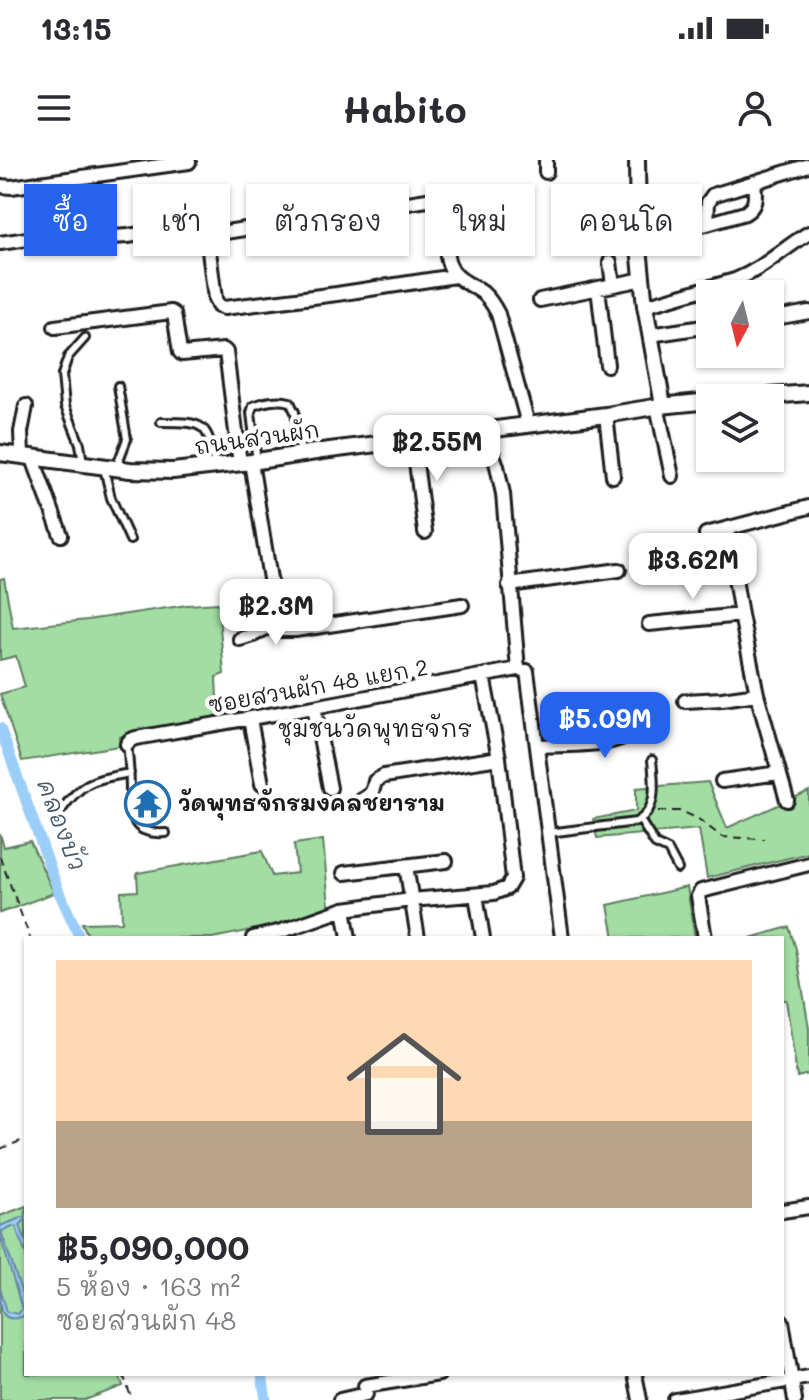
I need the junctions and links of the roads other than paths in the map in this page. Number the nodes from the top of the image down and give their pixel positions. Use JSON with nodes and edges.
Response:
{"nodes":[{"id":1,"x":637,"y":160,"type":"edge"},
{"id":2,"x":189,"y":162,"type":"edge"},
{"id":3,"x":809,"y":165,"type":"edge"},
{"id":4,"x":123,"y":166,"type":"edge"},
{"id":5,"x":754,"y":182,"type":"junction"},
{"id":6,"x":638,"y":184,"type":"edge"},
{"id":7,"x":0,"y":186,"type":"edge"},
{"id":8,"x":707,"y":224,"type":"junction"},
{"id":9,"x":702,"y":225,"type":"edge"},
{"id":10,"x":230,"y":232,"type":"edge"},
{"id":11,"x":809,"y":233,"type":"edge"},
{"id":12,"x":133,"y":234,"type":"edge"},
{"id":13,"x":0,"y":243,"type":"edge"},
{"id":14,"x":210,"y":256,"type":"edge"},
{"id":15,"x":640,"y":256,"type":"edge"},
{"id":16,"x":610,"y":262,"type":"dead end"},
{"id":17,"x":455,"y":276,"type":"junction"},
{"id":18,"x":643,"y":279,"type":"junction"},
{"id":19,"x":613,"y":285,"type":"junction"},
{"id":20,"x":598,"y":288,"type":"junction"},
{"id":21,"x":540,"y":300,"type":"dead end"},
{"id":22,"x":645,"y":306,"type":"junction"},
{"id":23,"x":809,"y":312,"type":"edge"},
{"id":24,"x":784,"y":316,"type":"edge"},
{"id":25,"x":55,"y":327,"type":"dead end"},
{"id":26,"x":696,"y":328,"type":"edge"},
{"id":27,"x":650,"y":335,"type":"junction"},
{"id":28,"x":85,"y":338,"type":"dead end"},
{"id":29,"x":607,"y":365,"type":"dead end"},
{"id":30,"x":118,"y":386,"type":"dead end"},
{"id":31,"x":809,"y":393,"type":"edge"},
{"id":32,"x":784,"y":395,"type":"edge"},
{"id":33,"x":696,"y":402,"type":"edge"},
{"id":34,"x":26,"y":406,"type":"dead end"},
{"id":35,"x":660,"y":406,"type":"junction"},
{"id":36,"x":606,"y":415,"type":"junction"},
{"id":37,"x":161,"y":422,"type":"dead end"},
{"id":38,"x":528,"y":424,"type":"junction"},
{"id":39,"x":484,"y":430,"type":"junction"},
{"id":40,"x":413,"y":439,"type":"junction"},
{"id":41,"x":0,"y":453,"type":"edge"},
{"id":42,"x":301,"y":454,"type":"junction"},
{"id":43,"x":27,"y":456,"type":"junction"},
{"id":44,"x":83,"y":463,"type":"junction"},
{"id":45,"x":249,"y":463,"type":"junction"},
{"id":46,"x":110,"y":467,"type":"junction"},
{"id":47,"x":215,"y":467,"type":"junction"},
{"id":48,"x":613,"y":476,"type":"dead end"},
{"id":49,"x":672,"y":476,"type":"dead end"},
{"id":50,"x":809,"y":507,"type":"edge"},
{"id":51,"x":727,"y":530,"type":"junction"},
{"id":52,"x":425,"y":532,"type":"dead end"},
{"id":53,"x":706,"y":534,"type":"dead end"},
{"id":54,"x":61,"y":535,"type":"dead end"},
{"id":55,"x":130,"y":540,"type":"dead end"},
{"id":56,"x":619,"y":570,"type":"dead end"},
{"id":57,"x":509,"y":585,"type":"junction"},
{"id":58,"x":462,"y":605,"type":"dead end"},
{"id":59,"x":741,"y":615,"type":"junction"},
{"id":60,"x":277,"y":622,"type":"junction"},
{"id":61,"x":649,"y":624,"type":"dead end"},
{"id":62,"x":240,"y":639,"type":"dead end"},
{"id":63,"x":518,"y":669,"type":"junction"},
{"id":64,"x":483,"y":676,"type":"junction"},
{"id":65,"x":757,"y":694,"type":"junction"},
{"id":66,"x":685,"y":701,"type":"dead end"},
{"id":67,"x":643,"y":705,"type":"dead end"},
{"id":68,"x":314,"y":707,"type":"junction"},
{"id":69,"x":250,"y":719,"type":"junction"},
{"id":70,"x":127,"y":744,"type":"joint"},
{"id":71,"x":537,"y":746,"type":"junction"},
{"id":72,"x":499,"y":758,"type":"junction"},
{"id":73,"x":652,"y":760,"type":"dead end"},
{"id":74,"x":130,"y":773,"type":"junction"},
{"id":75,"x":779,"y":773,"type":"junction"},
{"id":76,"x":722,"y":781,"type":"dead end"},
{"id":77,"x":262,"y":784,"type":"dead end"},
{"id":78,"x":330,"y":788,"type":"dead end"},
{"id":79,"x":361,"y":800,"type":"dead end"},
{"id":80,"x":787,"y":800,"type":"dead end"},
{"id":81,"x":60,"y":812,"type":"dead end"},
{"id":82,"x":640,"y":820,"type":"junction"},
{"id":83,"x":166,"y":833,"type":"dead end"},
{"id":84,"x":548,"y":833,"type":"junction"},
{"id":85,"x":446,"y":861,"type":"dead end"},
{"id":86,"x":809,"y":864,"type":"edge"},
{"id":87,"x":406,"y":866,"type":"junction"},
{"id":88,"x":678,"y":869,"type":"dead end"},
{"id":89,"x":344,"y":873,"type":"dead end"},
{"id":90,"x":476,"y":895,"type":"junction"},
{"id":91,"x":411,"y":900,"type":"junction"},
{"id":92,"x":344,"y":909,"type":"junction"},
{"id":93,"x":282,"y":934,"type":"edge"},
{"id":94,"x":349,"y":936,"type":"edge"},
{"id":95,"x":418,"y":936,"type":"edge"},
{"id":96,"x":483,"y":936,"type":"edge"},
{"id":97,"x":562,"y":936,"type":"edge"},
{"id":98,"x":705,"y":936,"type":"edge"},
{"id":99,"x":809,"y":1207,"type":"edge"},
{"id":100,"x":784,"y":1211,"type":"edge"},
{"id":101,"x":784,"y":1334,"type":"edge"},
{"id":102,"x":429,"y":1376,"type":"edge"},
{"id":103,"x":635,"y":1376,"type":"edge"},
{"id":104,"x":809,"y":1377,"type":"edge"},
{"id":105,"x":791,"y":1380,"type":"junction"},
{"id":106,"x":366,"y":1389,"type":"edge"},
{"id":107,"x":340,"y":1400,"type":"edge"},
{"id":108,"x":640,"y":1400,"type":"edge"},
{"id":109,"x":675,"y":1400,"type":"edge"},
{"id":110,"x":795,"y":1400,"type":"edge"}],
"edges":[{"from":1,"to":6,"type":"street"},
{"from":2,"to":4,"type":"street"},
{"from":3,"to":5,"type":"street"},
{"from":4,"to":7,"type":"street"},
{"from":5,"to":8,"type":"street"},
{"from":5,"to":8,"type":"street"},
{"from":8,"to":9,"type":"street"},
{"from":10,"to":17,"type":"street"},
{"from":11,"to":22,"type":"street"},
{"from":12,"to":13,"type":"street"},
{"from":14,"to":17,"type":"street"},
{"from":15,"to":18,"type":"street"},
{"from":16,"to":19,"type":"street"},
{"from":17,"to":38,"type":"street"},
{"from":18,"to":19,"type":"street"},
{"from":18,"to":22,"type":"street"},
{"from":19,"to":20,"type":"street"},
{"from":20,"to":21,"type":"street"},
{"from":20,"to":29,"type":"street"},
{"from":22,"to":27,"type":"street"},
{"from":23,"to":24,"type":"street"},
{"from":25,"to":45,"type":"street"},
{"from":26,"to":27,"type":"street"},
{"from":27,"to":35,"type":"street"},
{"from":28,"to":44,"type":"lane"},
{"from":30,"to":46,"type":"lane"},
{"from":31,"to":32,"type":"street"},
{"from":33,"to":35,"type":"street","name":"ถนนสวนผัก"},
{"from":34,"to":43,"type":"street"},
{"from":35,"to":36,"type":"street","name":"ถนนสวนผัก"},
{"from":35,"to":49,"type":"street"},
{"from":36,"to":38,"type":"street","name":"ถนนสวนผัก"},
{"from":36,"to":48,"type":"street"},
{"from":37,"to":47,"type":"lane"},
{"from":38,"to":39,"type":"street","name":"ถนนสวนผัก"},
{"from":39,"to":40,"type":"street","name":"ถนนสวนผัก"},
{"from":39,"to":57,"type":"street"},
{"from":40,"to":42,"type":"street","name":"ถนนสวนผัก"},
{"from":40,"to":52,"type":"street"},
{"from":41,"to":43,"type":"street","name":"ถนนสวนผัก"},
{"from":42,"to":45,"type":"street","name":"ถนนสวนผัก"},
{"from":42,"to":45,"type":"lane"},
{"from":43,"to":44,"type":"street","name":"ถนนสวนผัก"},
{"from":43,"to":54,"type":"street"},
{"from":44,"to":46,"type":"street","name":"ถนนสวนผัก"},
{"from":45,"to":47,"type":"street","name":"ถนนสวนผัก"},
{"from":45,"to":60,"type":"street"},
{"from":46,"to":47,"type":"street","name":"ถนนสวนผัก"},
{"from":46,"to":55,"type":"lane"},
{"from":50,"to":51,"type":"street"},
{"from":51,"to":53,"type":"street"},
{"from":51,"to":59,"type":"street"},
{"from":56,"to":57,"type":"street"},
{"from":57,"to":63,"type":"street"},
{"from":58,"to":60,"type":"street"},
{"from":59,"to":61,"type":"street"},
{"from":59,"to":65,"type":"street"},
{"from":60,"to":62,"type":"street"},
{"from":63,"to":64,"type":"street","name":"ซอยสวนผัก 48 แยก 2"},
{"from":63,"to":71,"type":"street"},
{"from":64,"to":68,"type":"street","name":"ซอยสวนผัก 48 แยก 2"},
{"from":64,"to":72,"type":"street"},
{"from":65,"to":66,"type":"street"},
{"from":65,"to":75,"type":"street"},
{"from":67,"to":71,"type":"street"},
{"from":68,"to":69,"type":"street","name":"ซอยสวนผัก 48 แยก 2"},
{"from":68,"to":78,"type":"street"},
{"from":69,"to":70,"type":"street","name":"ซอยสวนผัก 48 แยก 2"},
{"from":69,"to":77,"type":"street"},
{"from":70,"to":74,"type":"lane"},
{"from":71,"to":84,"type":"street"},
{"from":72,"to":79,"type":"street"},
{"from":72,"to":90,"type":"street"},
{"from":73,"to":82,"type":"lane"},
{"from":74,"to":81,"type":"lane"},
{"from":74,"to":83,"type":"lane"},
{"from":75,"to":76,"type":"street"},
{"from":75,"to":80,"type":"street"},
{"from":82,"to":84,"type":"lane"},
{"from":82,"to":88,"type":"lane"},
{"from":84,"to":97,"type":"street"},
{"from":85,"to":87,"type":"street"},
{"from":86,"to":98,"type":"street"},
{"from":87,"to":89,"type":"street"},
{"from":87,"to":91,"type":"street"},
{"from":90,"to":91,"type":"street"},
{"from":90,"to":96,"type":"street"},
{"from":91,"to":92,"type":"street"},
{"from":91,"to":95,"type":"street"},
{"from":92,"to":93,"type":"street"},
{"from":92,"to":94,"type":"street"},
{"from":99,"to":100,"type":"street"},
{"from":101,"to":105,"type":"street"},
{"from":102,"to":106,"type":"street"},
{"from":103,"to":108,"type":"street"},
{"from":104,"to":105,"type":"street"},
{"from":105,"to":109,"type":"street"},
{"from":105,"to":110,"type":"street"},
{"from":106,"to":107,"type":"street"}]}
